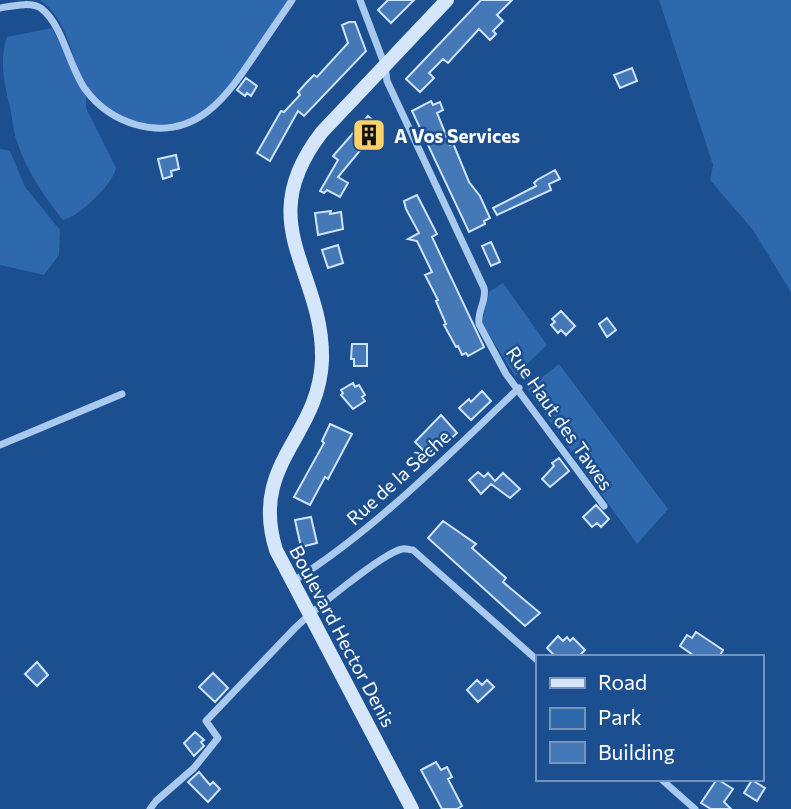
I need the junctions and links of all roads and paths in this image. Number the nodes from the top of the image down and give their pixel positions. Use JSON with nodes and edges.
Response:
{"nodes":[{"id":1,"x":292,"y":0,"type":"edge"},
{"id":2,"x":360,"y":0,"type":"edge"},
{"id":3,"x":447,"y":0,"type":"edge"},
{"id":4,"x":0,"y":8,"type":"edge"},
{"id":5,"x":385,"y":66,"type":"junction"},
{"id":6,"x":519,"y":388,"type":"junction"},
{"id":7,"x":122,"y":394,"type":"dead end"},
{"id":8,"x":0,"y":445,"type":"edge"},
{"id":9,"x":604,"y":506,"type":"dead end"},
{"id":10,"x":292,"y":582,"type":"junction"},
{"id":11,"x":310,"y":614,"type":"junction"},
{"id":12,"x":536,"y":659,"type":"edge"},
{"id":13,"x":663,"y":781,"type":"edge"},
{"id":14,"x":150,"y":809,"type":"edge"},
{"id":15,"x":412,"y":809,"type":"edge"},
{"id":16,"x":695,"y":809,"type":"edge"}],
"edges":[{"from":1,"to":4,"type":"street"},
{"from":2,"to":5,"type":"street","name":"Rue Haut des Tawes"},
{"from":3,"to":5,"type":"street","name":"Boulevard Hector Denis"},
{"from":5,"to":6,"type":"street","name":"Rue Haut des Tawes"},
{"from":5,"to":10,"type":"street","name":"Boulevard Hector Denis"},
{"from":6,"to":9,"type":"street","name":"Rue Haut des Tawes"},
{"from":6,"to":10,"type":"street","name":"Rue de la Sèche"},
{"from":7,"to":8,"type":"street"},
{"from":10,"to":11,"type":"street","name":"Boulevard Hector Denis"},
{"from":11,"to":12,"type":"street"},
{"from":11,"to":14,"type":"street"},
{"from":11,"to":15,"type":"street","name":"Boulevard Hector Denis"},
{"from":13,"to":16,"type":"street"}]}
